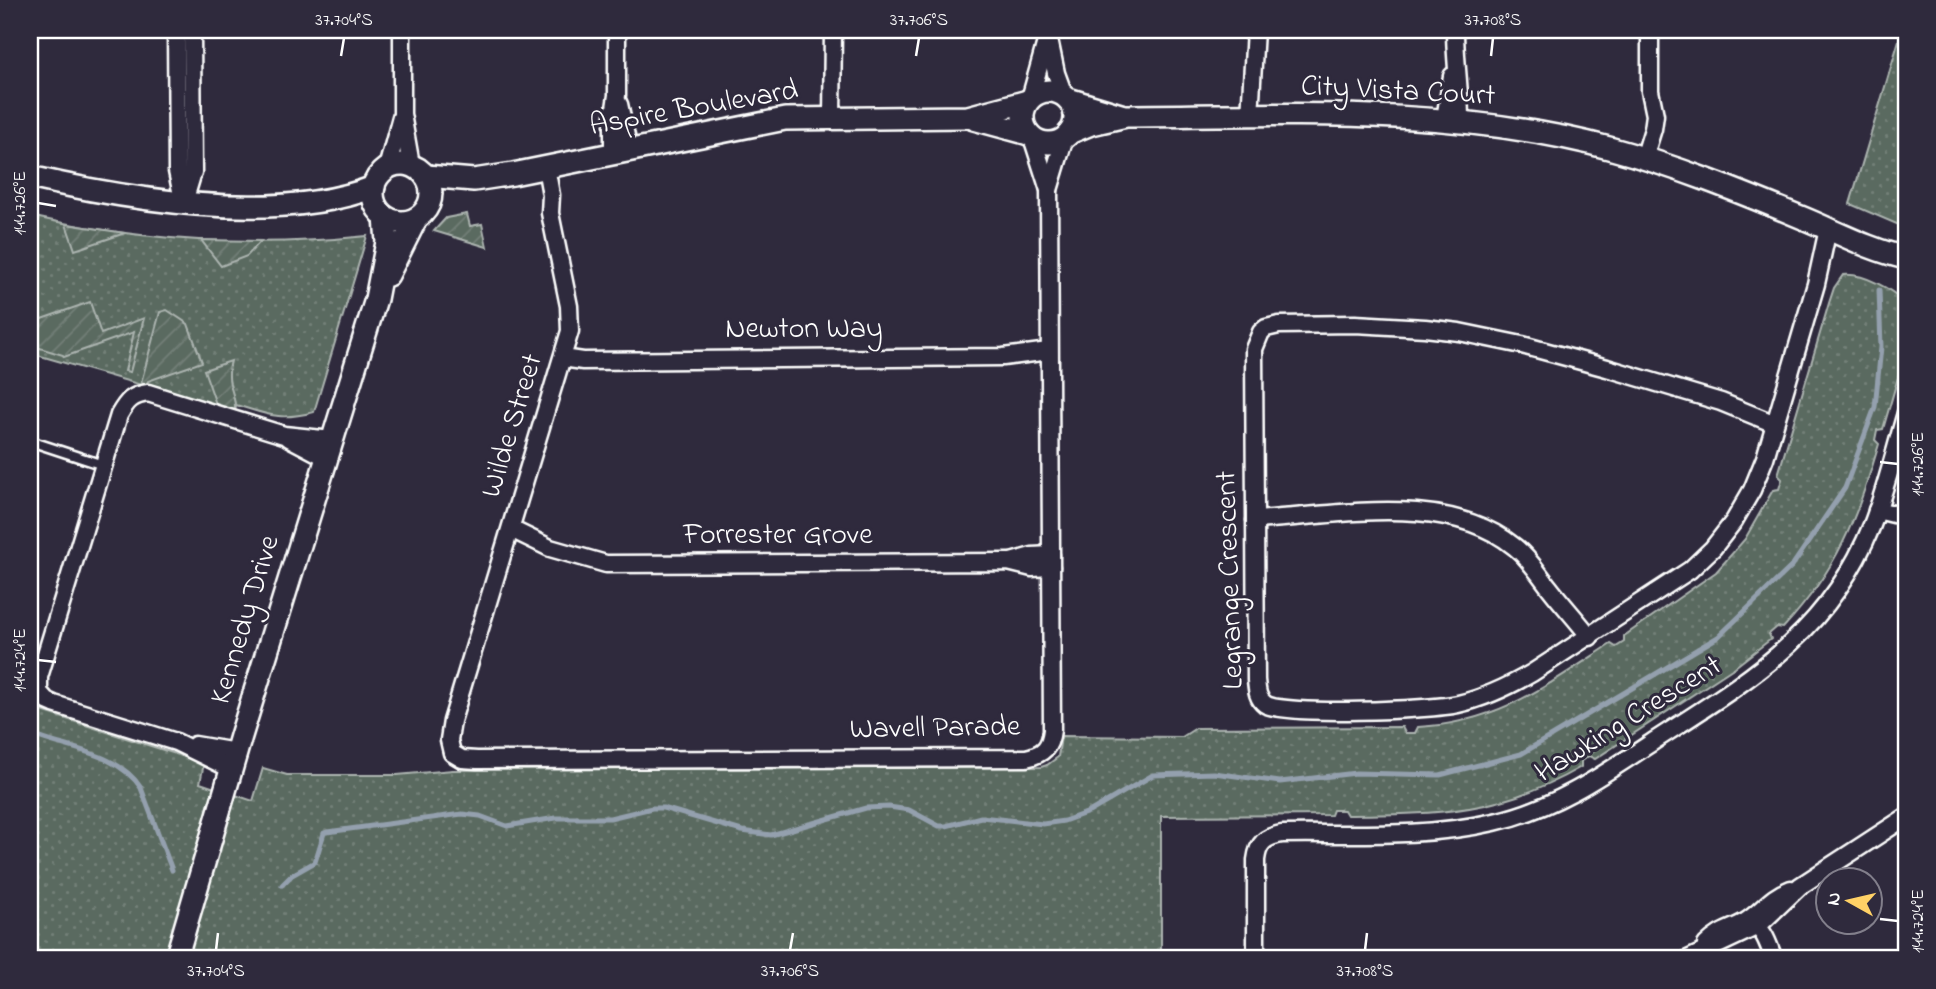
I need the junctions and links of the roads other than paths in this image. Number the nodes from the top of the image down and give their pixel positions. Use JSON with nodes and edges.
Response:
{"nodes":[{"id":1,"x":176,"y":30,"type":"edge"},
{"id":2,"x":192,"y":30,"type":"edge"},
{"id":3,"x":402,"y":30,"type":"edge"},
{"id":4,"x":617,"y":30,"type":"edge"},
{"id":5,"x":833,"y":30,"type":"edge"},
{"id":6,"x":1255,"y":30,"type":"edge"},
{"id":7,"x":1455,"y":30,"type":"edge"},
{"id":8,"x":1650,"y":30,"type":"edge"},
{"id":9,"x":1047,"y":33,"type":"edge"},
{"id":10,"x":1066,"y":97,"type":"junction"},
{"id":11,"x":1029,"y":100,"type":"junction"},
{"id":12,"x":402,"y":114,"type":"junction"},
{"id":13,"x":1126,"y":116,"type":"junction"},
{"id":14,"x":1256,"y":116,"type":"junction"},
{"id":15,"x":968,"y":117,"type":"junction"},
{"id":16,"x":832,"y":118,"type":"junction"},
{"id":17,"x":1452,"y":120,"type":"junction"},
{"id":18,"x":1067,"y":135,"type":"junction"},
{"id":19,"x":1030,"y":136,"type":"junction"},
{"id":20,"x":621,"y":151,"type":"junction"},
{"id":21,"x":1639,"y":157,"type":"junction"},
{"id":22,"x":387,"y":168,"type":"junction"},
{"id":23,"x":540,"y":168,"type":"junction"},
{"id":24,"x":419,"y":171,"type":"junction"},
{"id":25,"x":30,"y":177,"type":"edge"},
{"id":26,"x":474,"y":180,"type":"junction"},
{"id":27,"x":374,"y":187,"type":"junction"},
{"id":28,"x":1049,"y":190,"type":"junction"},
{"id":29,"x":184,"y":202,"type":"junction"},
{"id":30,"x":315,"y":203,"type":"junction"},
{"id":31,"x":382,"y":213,"type":"junction"},
{"id":32,"x":422,"y":213,"type":"junction"},
{"id":33,"x":1835,"y":232,"type":"junction"},
{"id":34,"x":1883,"y":253,"type":"junction"},
{"id":35,"x":1906,"y":258,"type":"edge"},
{"id":36,"x":1906,"y":271,"type":"edge"},
{"id":37,"x":376,"y":299,"type":"junction"},
{"id":38,"x":565,"y":350,"type":"junction"},
{"id":39,"x":1049,"y":357,"type":"junction"},
{"id":40,"x":1906,"y":413,"type":"edge"},
{"id":41,"x":1776,"y":418,"type":"junction"},
{"id":42,"x":30,"y":441,"type":"edge"},
{"id":43,"x":329,"y":449,"type":"junction"},
{"id":44,"x":104,"y":465,"type":"junction"},
{"id":45,"x":1880,"y":503,"type":"junction"},
{"id":46,"x":1906,"y":508,"type":"edge"},
{"id":47,"x":1255,"y":514,"type":"junction"},
{"id":48,"x":1906,"y":517,"type":"edge"},
{"id":49,"x":509,"y":535,"type":"junction"},
{"id":50,"x":1051,"y":561,"type":"junction"},
{"id":51,"x":1584,"y":641,"type":"junction"},
{"id":52,"x":473,"y":652,"type":"joint"},
{"id":53,"x":234,"y":760,"type":"junction"},
{"id":54,"x":1906,"y":817,"type":"edge"},
{"id":55,"x":1752,"y":926,"type":"junction"},
{"id":56,"x":1693,"y":956,"type":"edge"},
{"id":57,"x":176,"y":959,"type":"edge"},
{"id":58,"x":1256,"y":959,"type":"edge"},
{"id":59,"x":1773,"y":959,"type":"edge"}],
"edges":[{"from":1,"to":29,"type":"street"},
{"from":2,"to":29,"type":"street"},
{"from":3,"to":12,"type":"street"},
{"from":4,"to":20,"type":"street"},
{"from":5,"to":16,"type":"street"},
{"from":6,"to":14,"type":"street"},
{"from":7,"to":17,"type":"street"},
{"from":8,"to":21,"type":"street"},
{"from":9,"to":10,"type":"street"},
{"from":9,"to":11,"type":"street"},
{"from":10,"to":11,"type":"street"},
{"from":10,"to":13,"type":"street"},
{"from":10,"to":18,"type":"street"},
{"from":11,"to":15,"type":"street","name":"Aspire Boulevard"},
{"from":11,"to":19,"type":"street"},
{"from":12,"to":22,"type":"street"},
{"from":12,"to":24,"type":"street"},
{"from":13,"to":14,"type":"street","name":"City Vista Court"},
{"from":13,"to":18,"type":"street"},
{"from":14,"to":17,"type":"street","name":"City Vista Court"},
{"from":15,"to":16,"type":"street","name":"Aspire Boulevard"},
{"from":15,"to":19,"type":"street","name":"Aspire Boulevard"},
{"from":16,"to":20,"type":"street","name":"Aspire Boulevard"},
{"from":17,"to":21,"type":"street","name":"City Vista Court"},
{"from":18,"to":19,"type":"street"},
{"from":18,"to":28,"type":"street","name":"Wavell Parade"},
{"from":19,"to":28,"type":"street","name":"Wavell Parade"},
{"from":20,"to":23,"type":"street","name":"Aspire Boulevard"},
{"from":21,"to":33,"type":"street","name":"City Vista Court"},
{"from":22,"to":24,"type":"street"},
{"from":22,"to":27,"type":"street"},
{"from":23,"to":26,"type":"street","name":"Aspire Boulevard"},
{"from":23,"to":38,"type":"street","name":"Wilde Street"},
{"from":24,"to":26,"type":"street","name":"Aspire Boulevard"},
{"from":24,"to":32,"type":"street"},
{"from":25,"to":29,"type":"street"},
{"from":26,"to":32,"type":"street","name":"Aspire Boulevard"},
{"from":27,"to":30,"type":"street"},
{"from":27,"to":31,"type":"street"},
{"from":28,"to":39,"type":"street","name":"Wavell Parade"},
{"from":29,"to":30,"type":"street"},
{"from":30,"to":31,"type":"street"},
{"from":31,"to":32,"type":"street"},
{"from":31,"to":37,"type":"street","name":"Kennedy Drive"},
{"from":32,"to":37,"type":"street","name":"Kennedy Drive"},
{"from":33,"to":34,"type":"street"},
{"from":33,"to":41,"type":"street","name":"Legrange Crescent"},
{"from":34,"to":35,"type":"street"},
{"from":34,"to":36,"type":"street"},
{"from":37,"to":43,"type":"street","name":"Kennedy Drive"},
{"from":38,"to":39,"type":"street","name":"Newton Way"},
{"from":38,"to":49,"type":"street","name":"Wilde Street"},
{"from":39,"to":50,"type":"street","name":"Wavell Parade"},
{"from":40,"to":45,"type":"street","name":"Hawking Crescent"},
{"from":41,"to":47,"type":"street","name":"Legrange Crescent"},
{"from":41,"to":51,"type":"street","name":"Legrange Crescent"},
{"from":42,"to":44,"type":"lane"},
{"from":43,"to":44,"type":"street"},
{"from":43,"to":53,"type":"street","name":"Kennedy Drive"},
{"from":44,"to":53,"type":"street"},
{"from":45,"to":46,"type":"street"},
{"from":45,"to":48,"type":"street"},
{"from":45,"to":58,"type":"street","name":"Hawking Crescent"},
{"from":47,"to":51,"type":"street"},
{"from":47,"to":51,"type":"street","name":"Legrange Crescent"},
{"from":49,"to":50,"type":"street","name":"Forrester Grove"},
{"from":49,"to":52,"type":"street","name":"Wilde Street"},
{"from":50,"to":52,"type":"street","name":"Wavell Parade"},
{"from":53,"to":57,"type":"street","name":"Kennedy Drive"},
{"from":54,"to":55,"type":"street"},
{"from":55,"to":56,"type":"street"},
{"from":55,"to":59,"type":"street"}]}
